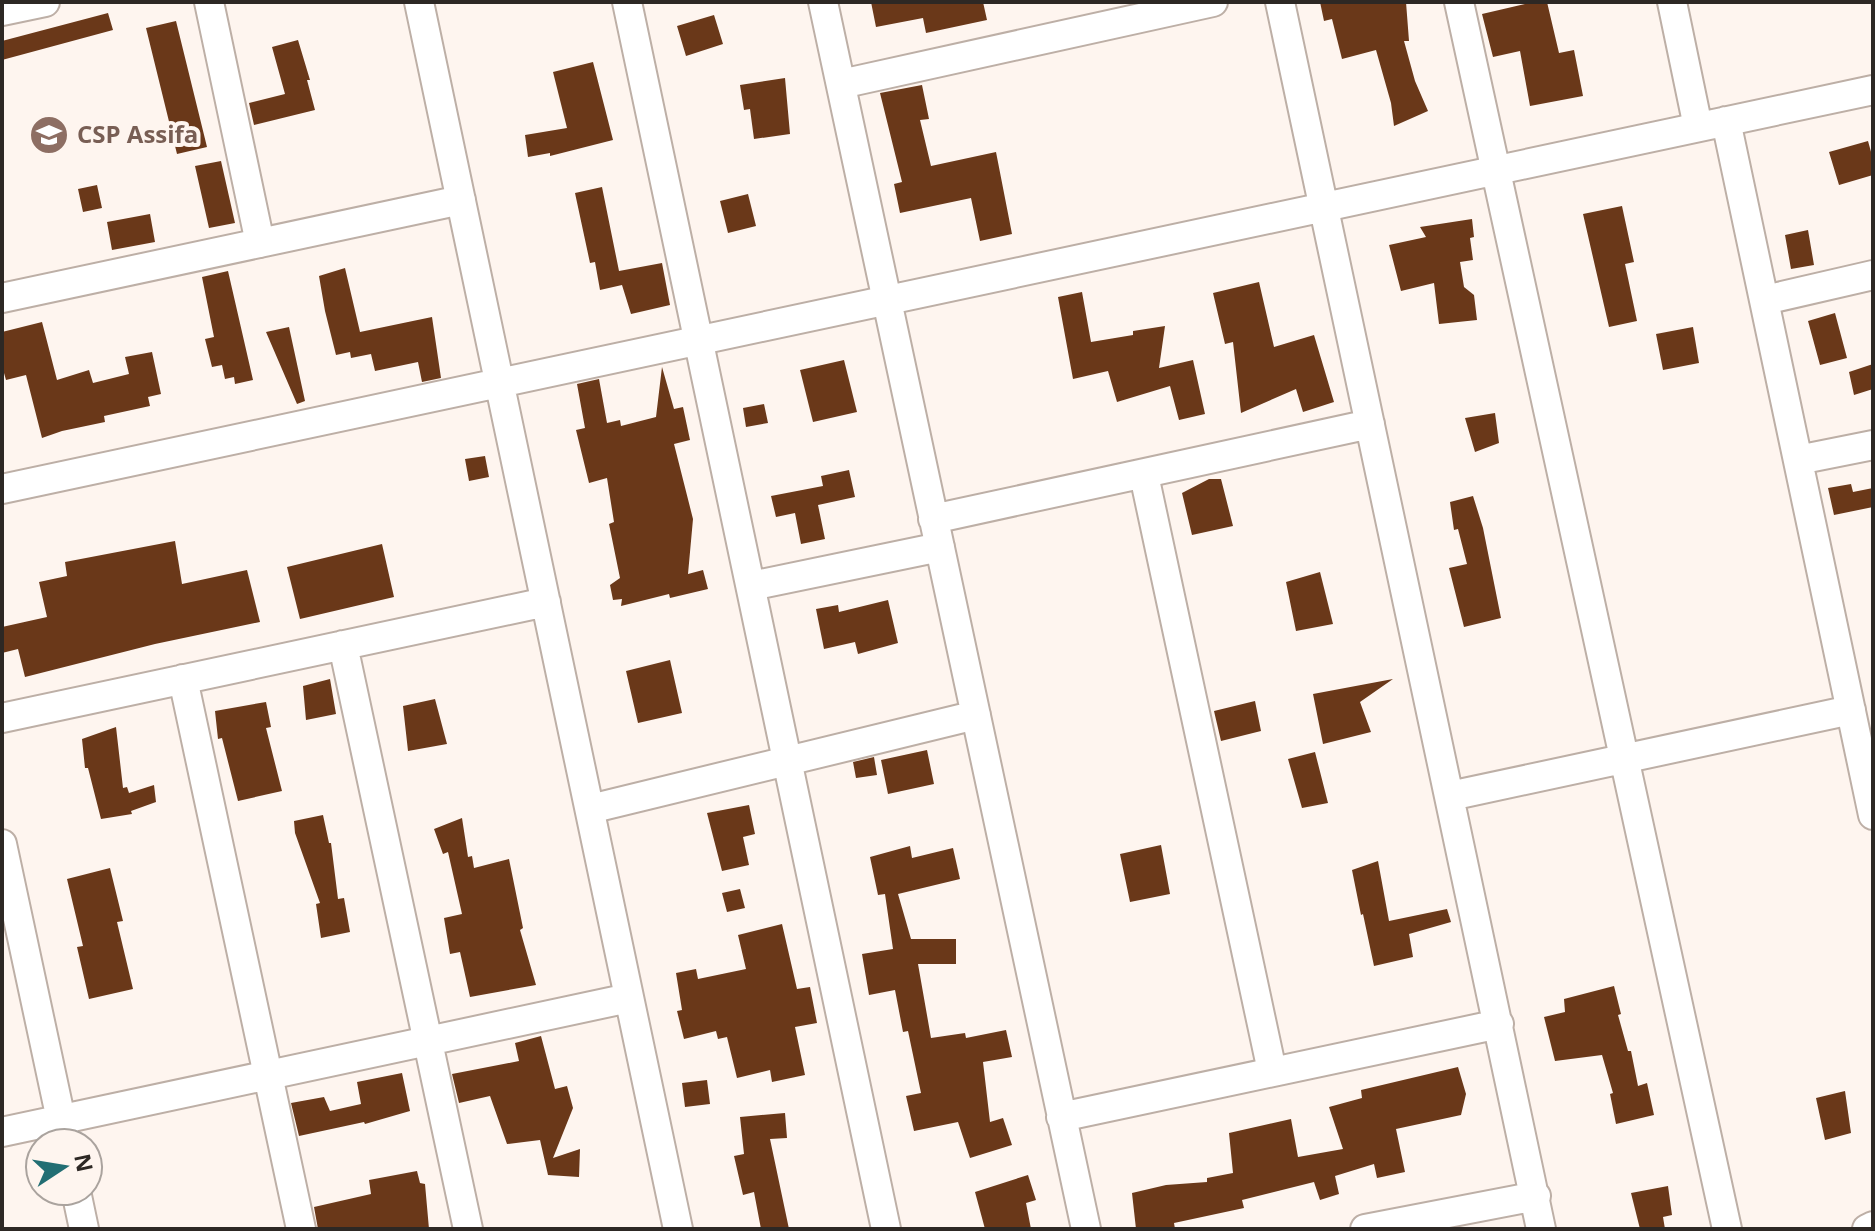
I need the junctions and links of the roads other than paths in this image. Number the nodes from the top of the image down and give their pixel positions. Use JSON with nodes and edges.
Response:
{"nodes":[{"id":1,"x":45,"y":2,"type":"edge"},
{"id":2,"x":209,"y":2,"type":"edge"},
{"id":3,"x":419,"y":2,"type":"edge"},
{"id":4,"x":627,"y":2,"type":"edge"},
{"id":5,"x":823,"y":2,"type":"edge"},
{"id":6,"x":1213,"y":2,"type":"edge"},
{"id":7,"x":1280,"y":2,"type":"edge"},
{"id":8,"x":1459,"y":2,"type":"edge"},
{"id":9,"x":1672,"y":2,"type":"edge"},
{"id":10,"x":2,"y":11,"type":"edge"},
{"id":11,"x":841,"y":84,"type":"junction"},
{"id":12,"x":1873,"y":90,"type":"edge"},
{"id":13,"x":1726,"y":121,"type":"junction"},
{"id":14,"x":1698,"y":127,"type":"junction"},
{"id":15,"x":1495,"y":171,"type":"junction"},
{"id":16,"x":461,"y":200,"type":"junction"},
{"id":17,"x":1323,"y":207,"type":"junction"},
{"id":18,"x":260,"y":243,"type":"junction"},
{"id":19,"x":1873,"y":275,"type":"edge"},
{"id":20,"x":2,"y":298,"type":"edge"},
{"id":21,"x":887,"y":300,"type":"junction"},
{"id":22,"x":1765,"y":300,"type":"junction"},
{"id":23,"x":699,"y":340,"type":"junction"},
{"id":24,"x":500,"y":383,"type":"junction"},
{"id":25,"x":1370,"y":424,"type":"junction"},
{"id":26,"x":1873,"y":445,"type":"edge"},
{"id":27,"x":1798,"y":460,"type":"junction"},
{"id":28,"x":1144,"y":475,"type":"junction"},
{"id":29,"x":2,"y":489,"type":"edge"},
{"id":30,"x":933,"y":519,"type":"junction"},
{"id":31,"x":940,"y":547,"type":"junction"},
{"id":32,"x":751,"y":586,"type":"junction"},
{"id":33,"x":546,"y":602,"type":"junction"},
{"id":34,"x":343,"y":645,"type":"junction"},
{"id":35,"x":183,"y":679,"type":"junction"},
{"id":36,"x":1851,"y":710,"type":"junction"},
{"id":37,"x":976,"y":715,"type":"junction"},
{"id":38,"x":2,"y":718,"type":"edge"},
{"id":39,"x":1623,"y":759,"type":"junction"},
{"id":40,"x":788,"y":762,"type":"junction"},
{"id":41,"x":1450,"y":796,"type":"junction"},
{"id":42,"x":590,"y":809,"type":"junction"},
{"id":43,"x":1873,"y":815,"type":"edge"},
{"id":44,"x":2,"y":844,"type":"edge"},
{"id":45,"x":10,"y":919,"type":"edge"},
{"id":46,"x":629,"y":998,"type":"junction"},
{"id":47,"x":1499,"y":1024,"type":"junction"},
{"id":48,"x":428,"y":1041,"type":"junction"},
{"id":49,"x":1272,"y":1071,"type":"junction"},
{"id":50,"x":268,"y":1075,"type":"junction"},
{"id":51,"x":1061,"y":1117,"type":"junction"},
{"id":52,"x":63,"y":1127,"type":"edge"},
{"id":53,"x":79,"y":1127,"type":"edge"},
{"id":54,"x":2,"y":1132,"type":"edge"},
{"id":55,"x":24,"y":1132,"type":"edge"},
{"id":56,"x":1536,"y":1196,"type":"junction"},
{"id":57,"x":79,"y":1207,"type":"edge"},
{"id":58,"x":1873,"y":1226,"type":"edge"},
{"id":59,"x":84,"y":1229,"type":"edge"},
{"id":60,"x":301,"y":1229,"type":"edge"},
{"id":61,"x":468,"y":1229,"type":"edge"},
{"id":62,"x":678,"y":1229,"type":"edge"},
{"id":63,"x":886,"y":1229,"type":"edge"},
{"id":64,"x":1086,"y":1229,"type":"edge"},
{"id":65,"x":1365,"y":1229,"type":"edge"},
{"id":66,"x":1541,"y":1229,"type":"edge"},
{"id":67,"x":1727,"y":1229,"type":"edge"},
{"id":68,"x":1867,"y":1229,"type":"edge"}],
"edges":[{"from":1,"to":10,"type":"street"},
{"from":2,"to":18,"type":"street"},
{"from":3,"to":16,"type":"street"},
{"from":4,"to":23,"type":"street"},
{"from":5,"to":11,"type":"street"},
{"from":6,"to":11,"type":"street"},
{"from":7,"to":17,"type":"street"},
{"from":8,"to":15,"type":"street"},
{"from":9,"to":14,"type":"street"},
{"from":11,"to":21,"type":"street"},
{"from":12,"to":13,"type":"street"},
{"from":13,"to":14,"type":"street"},
{"from":13,"to":22,"type":"street"},
{"from":14,"to":15,"type":"street"},
{"from":15,"to":17,"type":"street"},
{"from":15,"to":39,"type":"street"},
{"from":16,"to":18,"type":"street"},
{"from":16,"to":24,"type":"street"},
{"from":17,"to":21,"type":"street"},
{"from":17,"to":25,"type":"street"},
{"from":18,"to":20,"type":"street"},
{"from":19,"to":22,"type":"street"},
{"from":21,"to":23,"type":"street"},
{"from":21,"to":30,"type":"street"},
{"from":22,"to":27,"type":"street"},
{"from":23,"to":24,"type":"street"},
{"from":23,"to":32,"type":"street"},
{"from":24,"to":29,"type":"street"},
{"from":24,"to":33,"type":"street"},
{"from":25,"to":28,"type":"street"},
{"from":25,"to":41,"type":"street"},
{"from":26,"to":27,"type":"street"},
{"from":27,"to":36,"type":"street"},
{"from":28,"to":30,"type":"street"},
{"from":28,"to":49,"type":"street"},
{"from":30,"to":31,"type":"street"},
{"from":31,"to":32,"type":"street"},
{"from":31,"to":37,"type":"street"},
{"from":32,"to":40,"type":"street"},
{"from":33,"to":34,"type":"street"},
{"from":33,"to":42,"type":"street"},
{"from":34,"to":35,"type":"street"},
{"from":34,"to":48,"type":"street"},
{"from":35,"to":38,"type":"street"},
{"from":35,"to":50,"type":"street"},
{"from":36,"to":39,"type":"street"},
{"from":36,"to":43,"type":"street"},
{"from":37,"to":40,"type":"street"},
{"from":37,"to":51,"type":"street"},
{"from":39,"to":41,"type":"street"},
{"from":39,"to":67,"type":"street"},
{"from":40,"to":42,"type":"street"},
{"from":40,"to":63,"type":"street"},
{"from":41,"to":47,"type":"street"},
{"from":42,"to":46,"type":"street"},
{"from":44,"to":45,"type":"street"},
{"from":45,"to":52,"type":"street"},
{"from":46,"to":48,"type":"street"},
{"from":46,"to":62,"type":"street"},
{"from":47,"to":49,"type":"street"},
{"from":47,"to":56,"type":"street"},
{"from":48,"to":50,"type":"street"},
{"from":48,"to":61,"type":"street"},
{"from":49,"to":51,"type":"street"},
{"from":50,"to":53,"type":"street"},
{"from":50,"to":60,"type":"street"},
{"from":51,"to":64,"type":"street"},
{"from":54,"to":55,"type":"street"},
{"from":56,"to":65,"type":"street"},
{"from":56,"to":66,"type":"street"},
{"from":57,"to":59,"type":"street"},
{"from":58,"to":68,"type":"street"}]}
